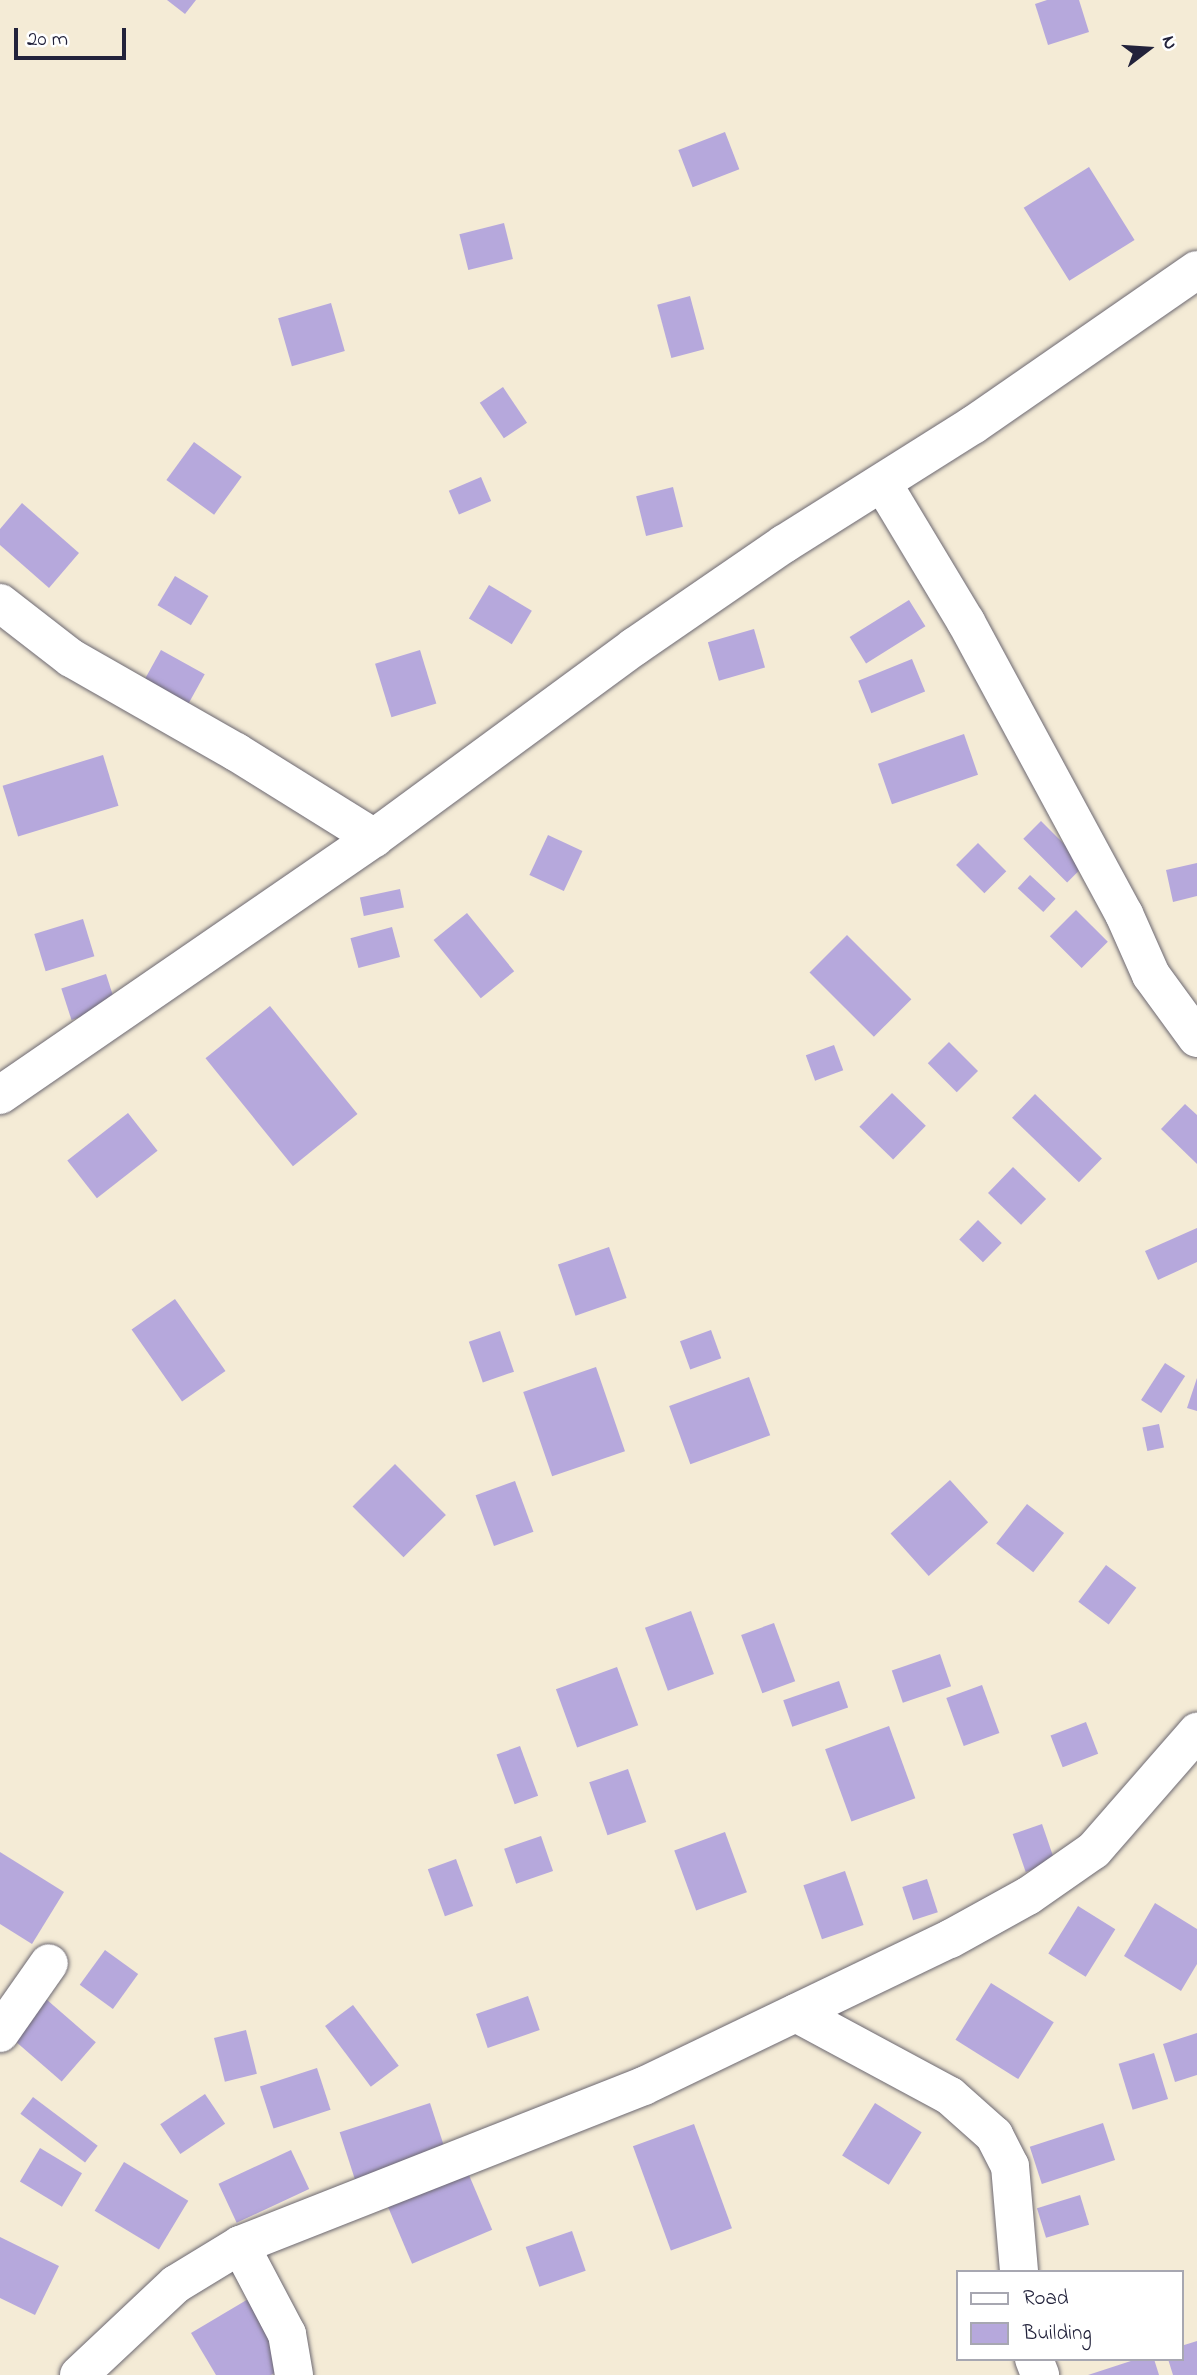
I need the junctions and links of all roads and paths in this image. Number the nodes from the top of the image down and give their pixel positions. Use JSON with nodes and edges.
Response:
{"nodes":[{"id":1,"x":1197,"y":270,"type":"edge"},
{"id":2,"x":883,"y":484,"type":"junction"},
{"id":3,"x":0,"y":603,"type":"edge"},
{"id":4,"x":374,"y":838,"type":"junction"},
{"id":5,"x":1197,"y":1038,"type":"edge"},
{"id":6,"x":0,"y":1095,"type":"edge"},
{"id":7,"x":1197,"y":1732,"type":"edge"},
{"id":8,"x":49,"y":1963,"type":"dead end"},
{"id":9,"x":796,"y":2013,"type":"junction"},
{"id":10,"x":0,"y":2033,"type":"edge"},
{"id":11,"x":240,"y":2245,"type":"junction"},
{"id":12,"x":1019,"y":2270,"type":"edge"},
{"id":13,"x":79,"y":2375,"type":"edge"},
{"id":14,"x":294,"y":2375,"type":"edge"}],
"edges":[{"from":1,"to":2,"type":"street"},
{"from":2,"to":4,"type":"street"},
{"from":2,"to":5,"type":"street"},
{"from":3,"to":4,"type":"street"},
{"from":4,"to":6,"type":"street"},
{"from":7,"to":9,"type":"street"},
{"from":8,"to":10,"type":"street"},
{"from":9,"to":11,"type":"street"},
{"from":9,"to":12,"type":"street"},
{"from":11,"to":13,"type":"street"},
{"from":11,"to":14,"type":"street"}]}
